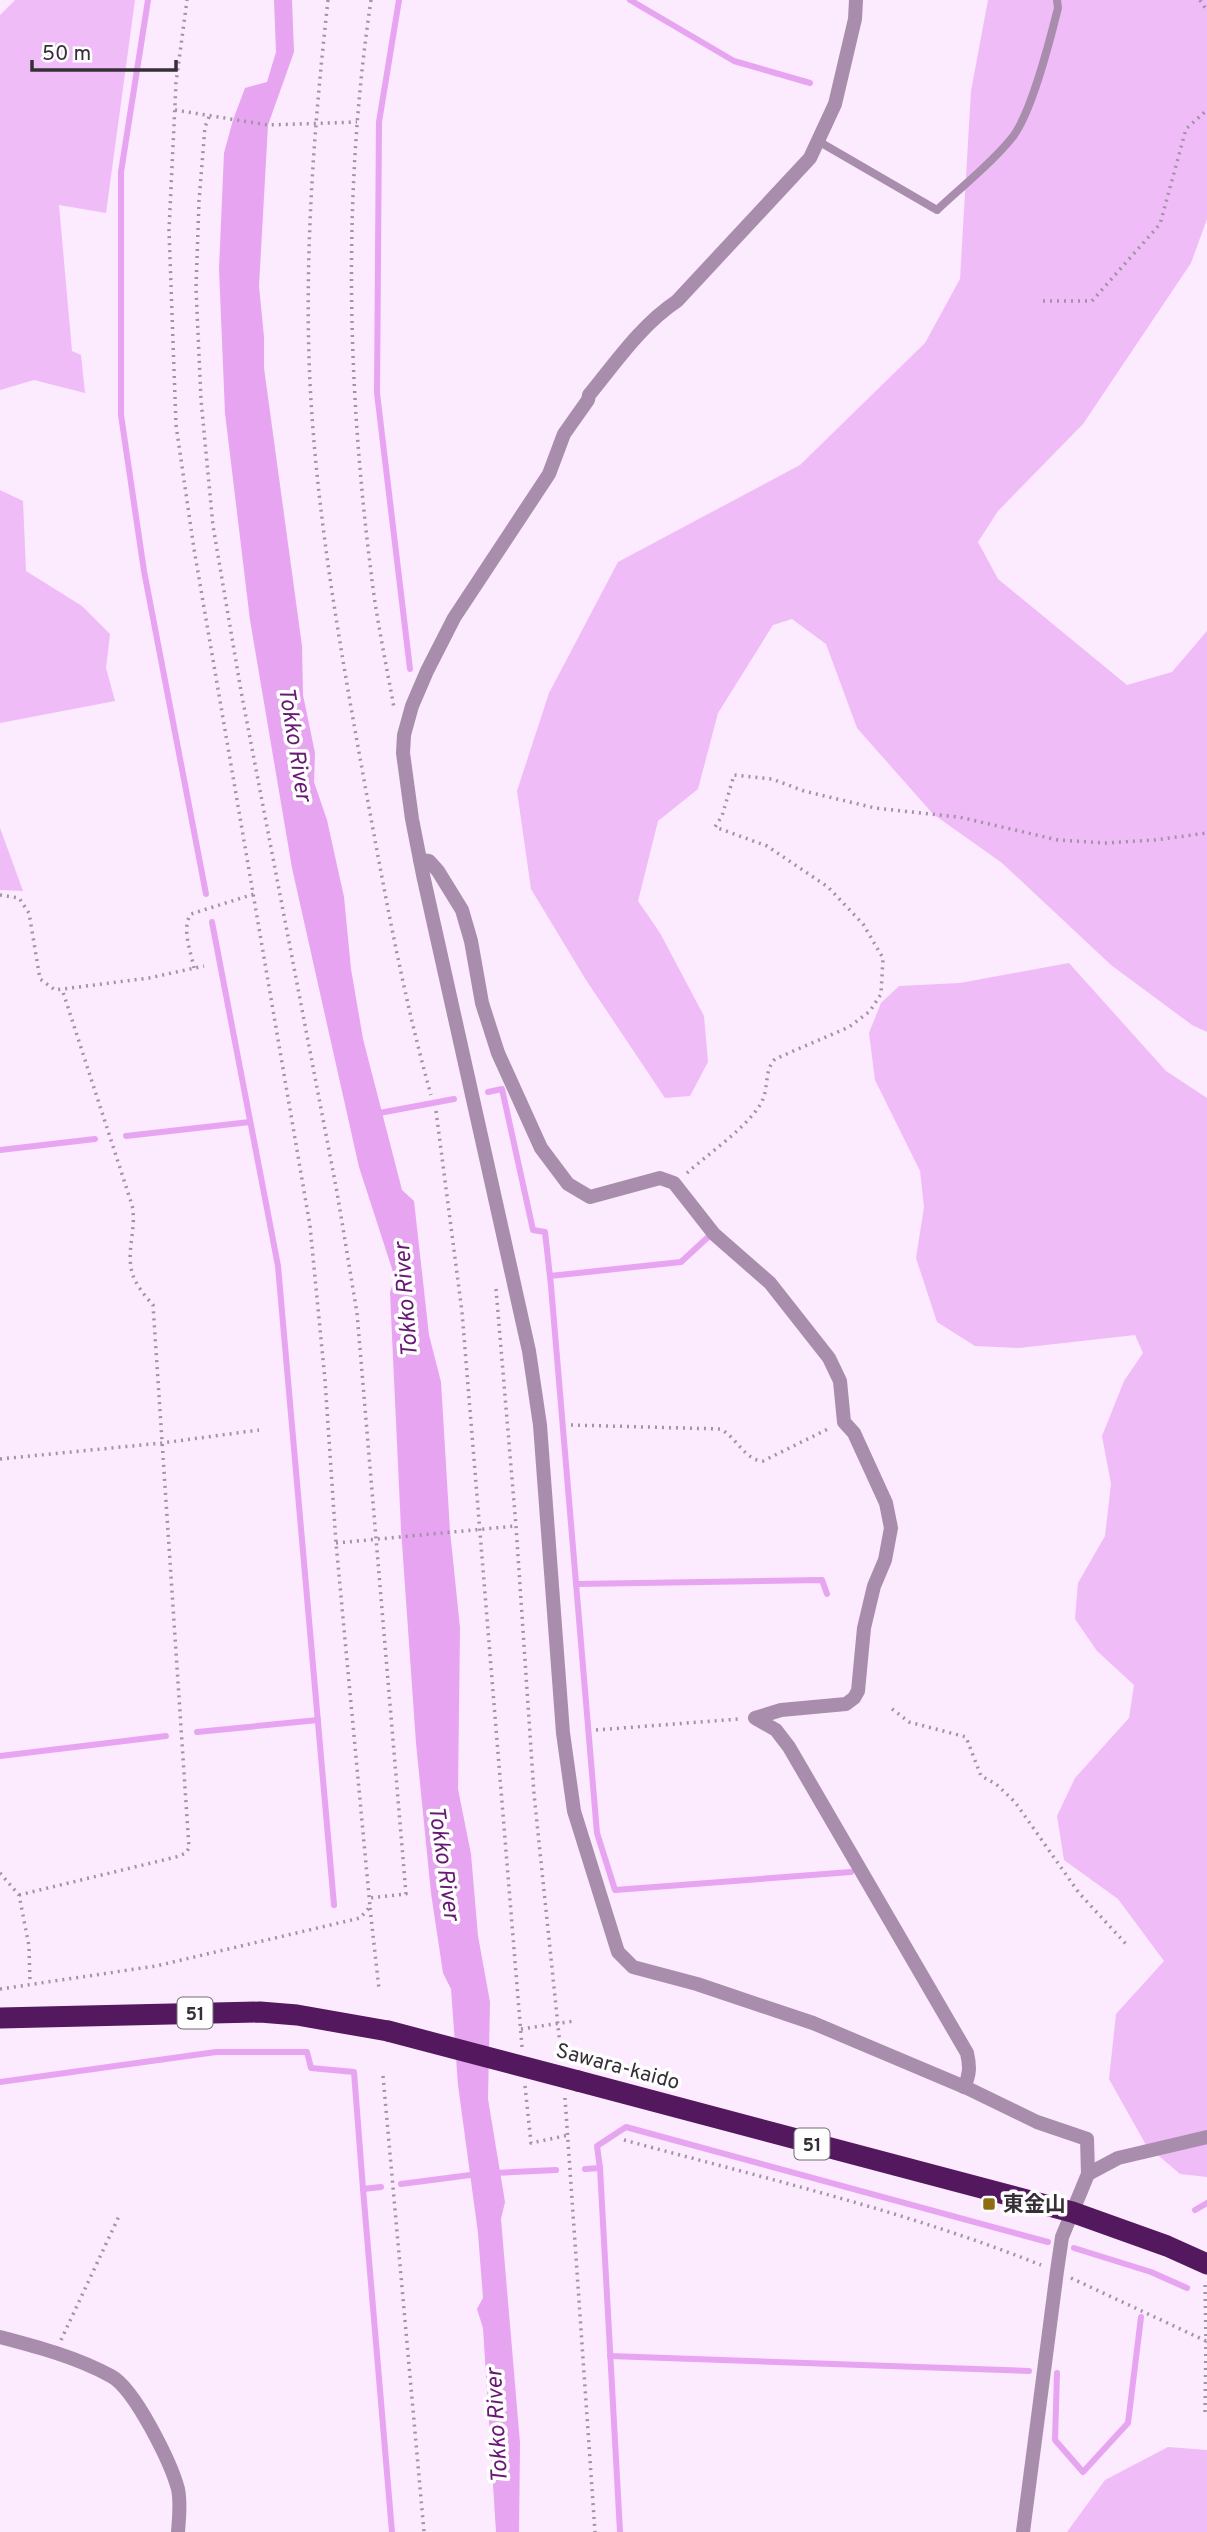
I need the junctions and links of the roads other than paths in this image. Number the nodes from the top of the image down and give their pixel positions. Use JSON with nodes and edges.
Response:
{"nodes":[{"id":1,"x":856,"y":0,"type":"edge"},
{"id":2,"x":1057,"y":0,"type":"edge"},
{"id":3,"x":818,"y":141,"type":"junction"},
{"id":4,"x":420,"y":860,"type":"junction"},
{"id":5,"x":0,"y":2018,"type":"edge"},
{"id":6,"x":964,"y":2087,"type":"junction"},
{"id":7,"x":1207,"y":2137,"type":"edge"},
{"id":8,"x":1088,"y":2175,"type":"junction"},
{"id":9,"x":1072,"y":2212,"type":"junction"},
{"id":10,"x":1205,"y":2263,"type":"edge"},
{"id":11,"x":0,"y":2337,"type":"edge"},
{"id":12,"x":178,"y":2532,"type":"edge"},
{"id":13,"x":1023,"y":2532,"type":"edge"}],
"edges":[{"from":1,"to":3,"type":"street"},
{"from":2,"to":3,"type":"lane"},
{"from":3,"to":4,"type":"street"},
{"from":4,"to":6,"type":"street"},
{"from":4,"to":6,"type":"street"},
{"from":5,"to":9,"type":"highway","name":"Sawara-kaido","number":"51","bridge":true},
{"from":6,"to":8,"type":"street"},
{"from":7,"to":8,"type":"street"},
{"from":8,"to":9,"type":"street"},
{"from":9,"to":10,"type":"highway","name":"Sawara-kaido","number":"51"},
{"from":9,"to":13,"type":"street"},
{"from":11,"to":12,"type":"street"}]}
